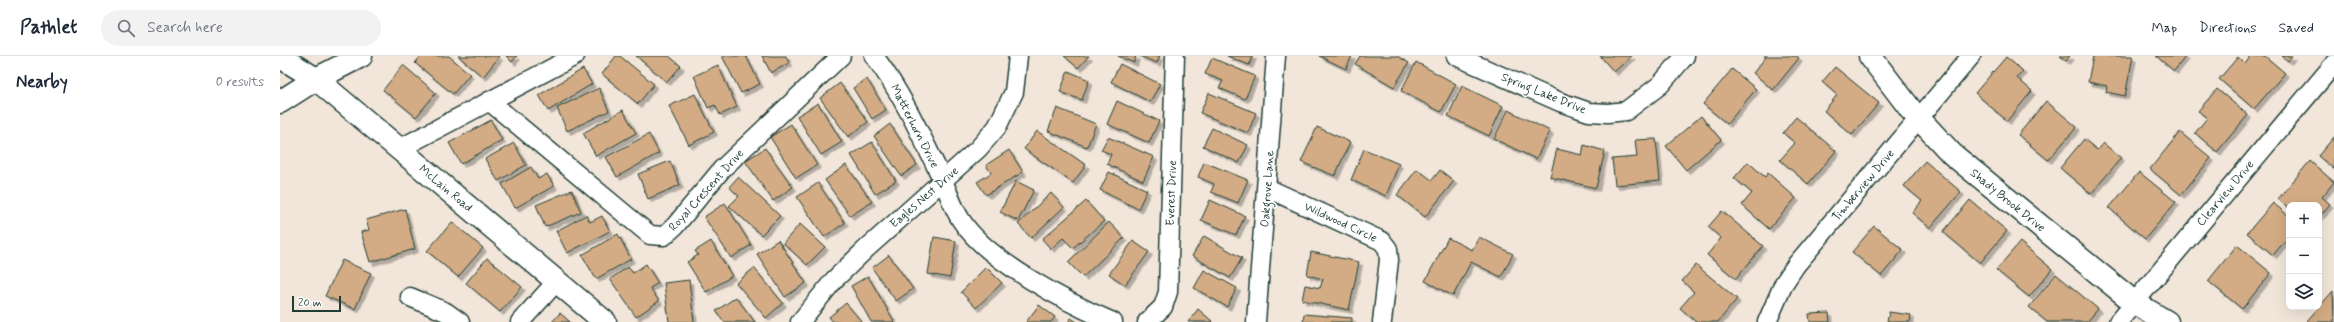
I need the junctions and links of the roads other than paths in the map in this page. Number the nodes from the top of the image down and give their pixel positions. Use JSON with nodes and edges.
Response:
{"nodes":[{"id":1,"x":361,"y":56,"type":"edge"},
{"id":2,"x":575,"y":56,"type":"edge"},
{"id":3,"x":841,"y":56,"type":"edge"},
{"id":4,"x":874,"y":56,"type":"edge"},
{"id":5,"x":1018,"y":56,"type":"edge"},
{"id":6,"x":1175,"y":56,"type":"edge"},
{"id":7,"x":1276,"y":56,"type":"edge"},
{"id":8,"x":1456,"y":56,"type":"edge"},
{"id":9,"x":1685,"y":56,"type":"edge"},
{"id":10,"x":1870,"y":56,"type":"edge"},
{"id":11,"x":1971,"y":56,"type":"edge"},
{"id":12,"x":282,"y":58,"type":"edge"},
{"id":13,"x":2334,"y":64,"type":"edge"},
{"id":14,"x":316,"y":79,"type":"junction"},
{"id":15,"x":490,"y":101,"type":"junction"},
{"id":16,"x":280,"y":102,"type":"edge"},
{"id":17,"x":1920,"y":117,"type":"junction"},
{"id":18,"x":399,"y":149,"type":"junction"},
{"id":19,"x":943,"y":182,"type":"junction"},
{"id":20,"x":1267,"y":188,"type":"junction"},
{"id":21,"x":557,"y":281,"type":"junction"},
{"id":22,"x":410,"y":297,"type":"dead end"},
{"id":23,"x":2135,"y":303,"type":"junction"},
{"id":24,"x":460,"y":322,"type":"edge"},
{"id":25,"x":520,"y":322,"type":"edge"},
{"id":26,"x":605,"y":322,"type":"edge"},
{"id":27,"x":800,"y":322,"type":"edge"},
{"id":28,"x":1113,"y":322,"type":"edge"},
{"id":29,"x":1147,"y":322,"type":"edge"},
{"id":30,"x":1256,"y":322,"type":"edge"},
{"id":31,"x":1382,"y":322,"type":"edge"},
{"id":32,"x":1767,"y":322,"type":"edge"},
{"id":33,"x":2118,"y":322,"type":"edge"},
{"id":34,"x":2167,"y":322,"type":"edge"}],
"edges":[{"from":1,"to":14,"type":"street"},
{"from":2,"to":15,"type":"street"},
{"from":3,"to":15,"type":"street","name":"Royal Crescent Drive"},
{"from":4,"to":19,"type":"street","name":"Matterhorn Drive"},
{"from":5,"to":19,"type":"street","name":"Eagles Nest Drive"},
{"from":6,"to":29,"type":"street","name":"Everest Drive"},
{"from":7,"to":20,"type":"street","name":"Oakgrove Lane"},
{"from":8,"to":9,"type":"street","name":"Spring Lake Drive"},
{"from":10,"to":17,"type":"street","name":"Shady Brook Drive"},
{"from":11,"to":17,"type":"street","name":"Timberview Drive"},
{"from":12,"to":14,"type":"street","name":"McLain Road"},
{"from":13,"to":23,"type":"street","name":"Clearview Drive"},
{"from":14,"to":16,"type":"street"},
{"from":14,"to":18,"type":"street","name":"McLain Road"},
{"from":15,"to":18,"type":"street"},
{"from":17,"to":23,"type":"street","name":"Shady Brook Drive"},
{"from":17,"to":32,"type":"street","name":"Timberview Drive"},
{"from":18,"to":21,"type":"street","name":"McLain Road"},
{"from":19,"to":27,"type":"street","name":"Eagles Nest Drive"},
{"from":19,"to":28,"type":"street","name":"Matterhorn Drive"},
{"from":20,"to":30,"type":"street","name":"Oakgrove Lane"},
{"from":20,"to":31,"type":"street","name":"Wildwood Circle"},
{"from":21,"to":25,"type":"street"},
{"from":21,"to":26,"type":"street","name":"McLain Road"},
{"from":22,"to":24,"type":"street"},
{"from":23,"to":33,"type":"street","name":"Clearview Drive"},
{"from":23,"to":34,"type":"street","name":"Shady Brook Drive"}]}
